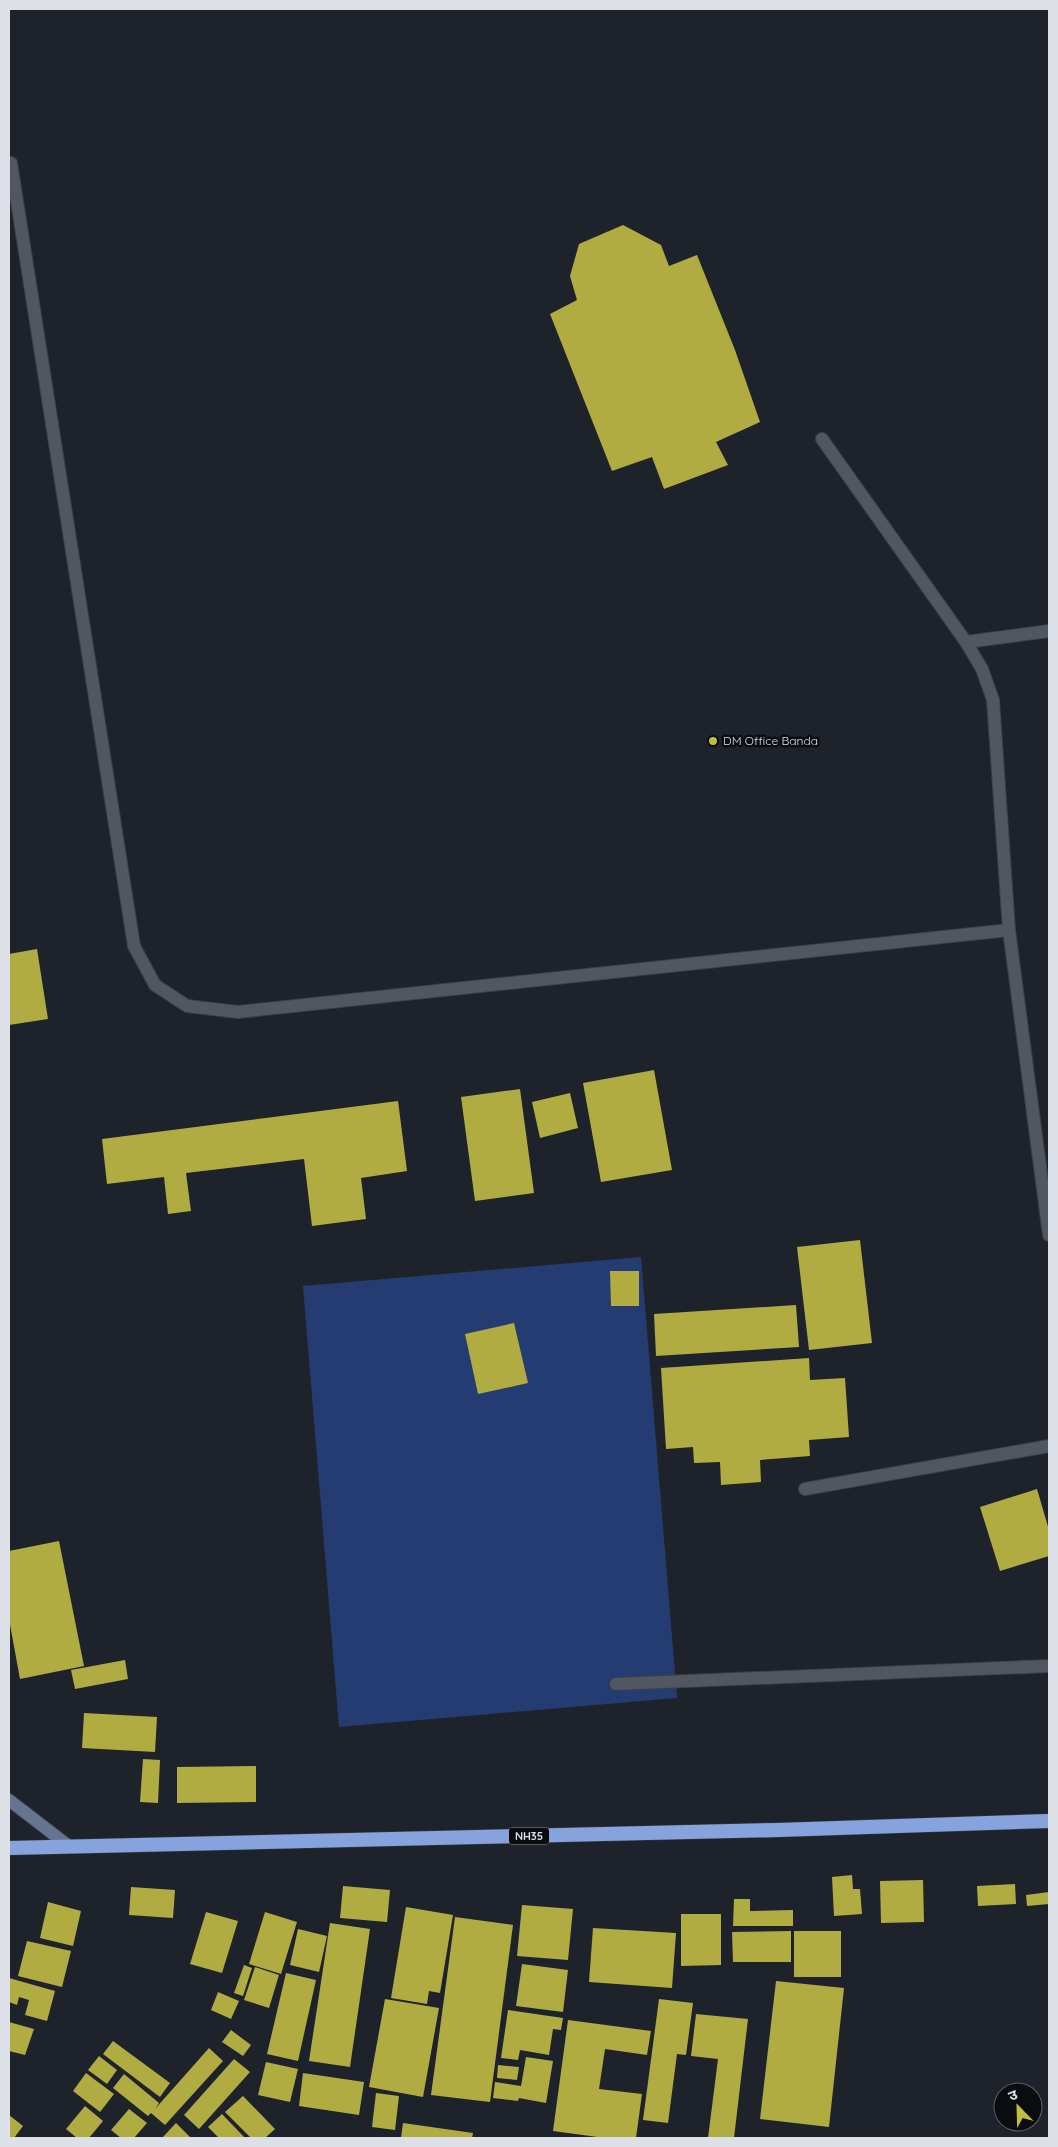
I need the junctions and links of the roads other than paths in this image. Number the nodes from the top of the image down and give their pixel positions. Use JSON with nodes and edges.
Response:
{"nodes":[{"id":1,"x":11,"y":163,"type":"dead end"},
{"id":2,"x":822,"y":438,"type":"dead end"},
{"id":3,"x":1049,"y":631,"type":"edge"},
{"id":4,"x":966,"y":642,"type":"junction"},
{"id":5,"x":1009,"y":930,"type":"junction"},
{"id":6,"x":1049,"y":1235,"type":"edge"},
{"id":7,"x":1049,"y":1446,"type":"edge"},
{"id":8,"x":805,"y":1489,"type":"dead end"},
{"id":9,"x":1049,"y":1666,"type":"edge"},
{"id":10,"x":616,"y":1684,"type":"dead end"},
{"id":11,"x":9,"y":1800,"type":"edge"},
{"id":12,"x":1049,"y":1821,"type":"edge"},
{"id":13,"x":70,"y":1847,"type":"junction"},
{"id":14,"x":9,"y":1848,"type":"edge"}],
"edges":[{"from":1,"to":5,"type":"lane"},
{"from":2,"to":4,"type":"lane"},
{"from":3,"to":4,"type":"lane"},
{"from":4,"to":5,"type":"lane"},
{"from":5,"to":6,"type":"lane"},
{"from":7,"to":8,"type":"lane"},
{"from":9,"to":10,"type":"lane"},
{"from":11,"to":13,"type":"main road"},
{"from":12,"to":13,"type":"highway","number":"NH35"},
{"from":13,"to":14,"type":"highway","number":"NH35"}]}
